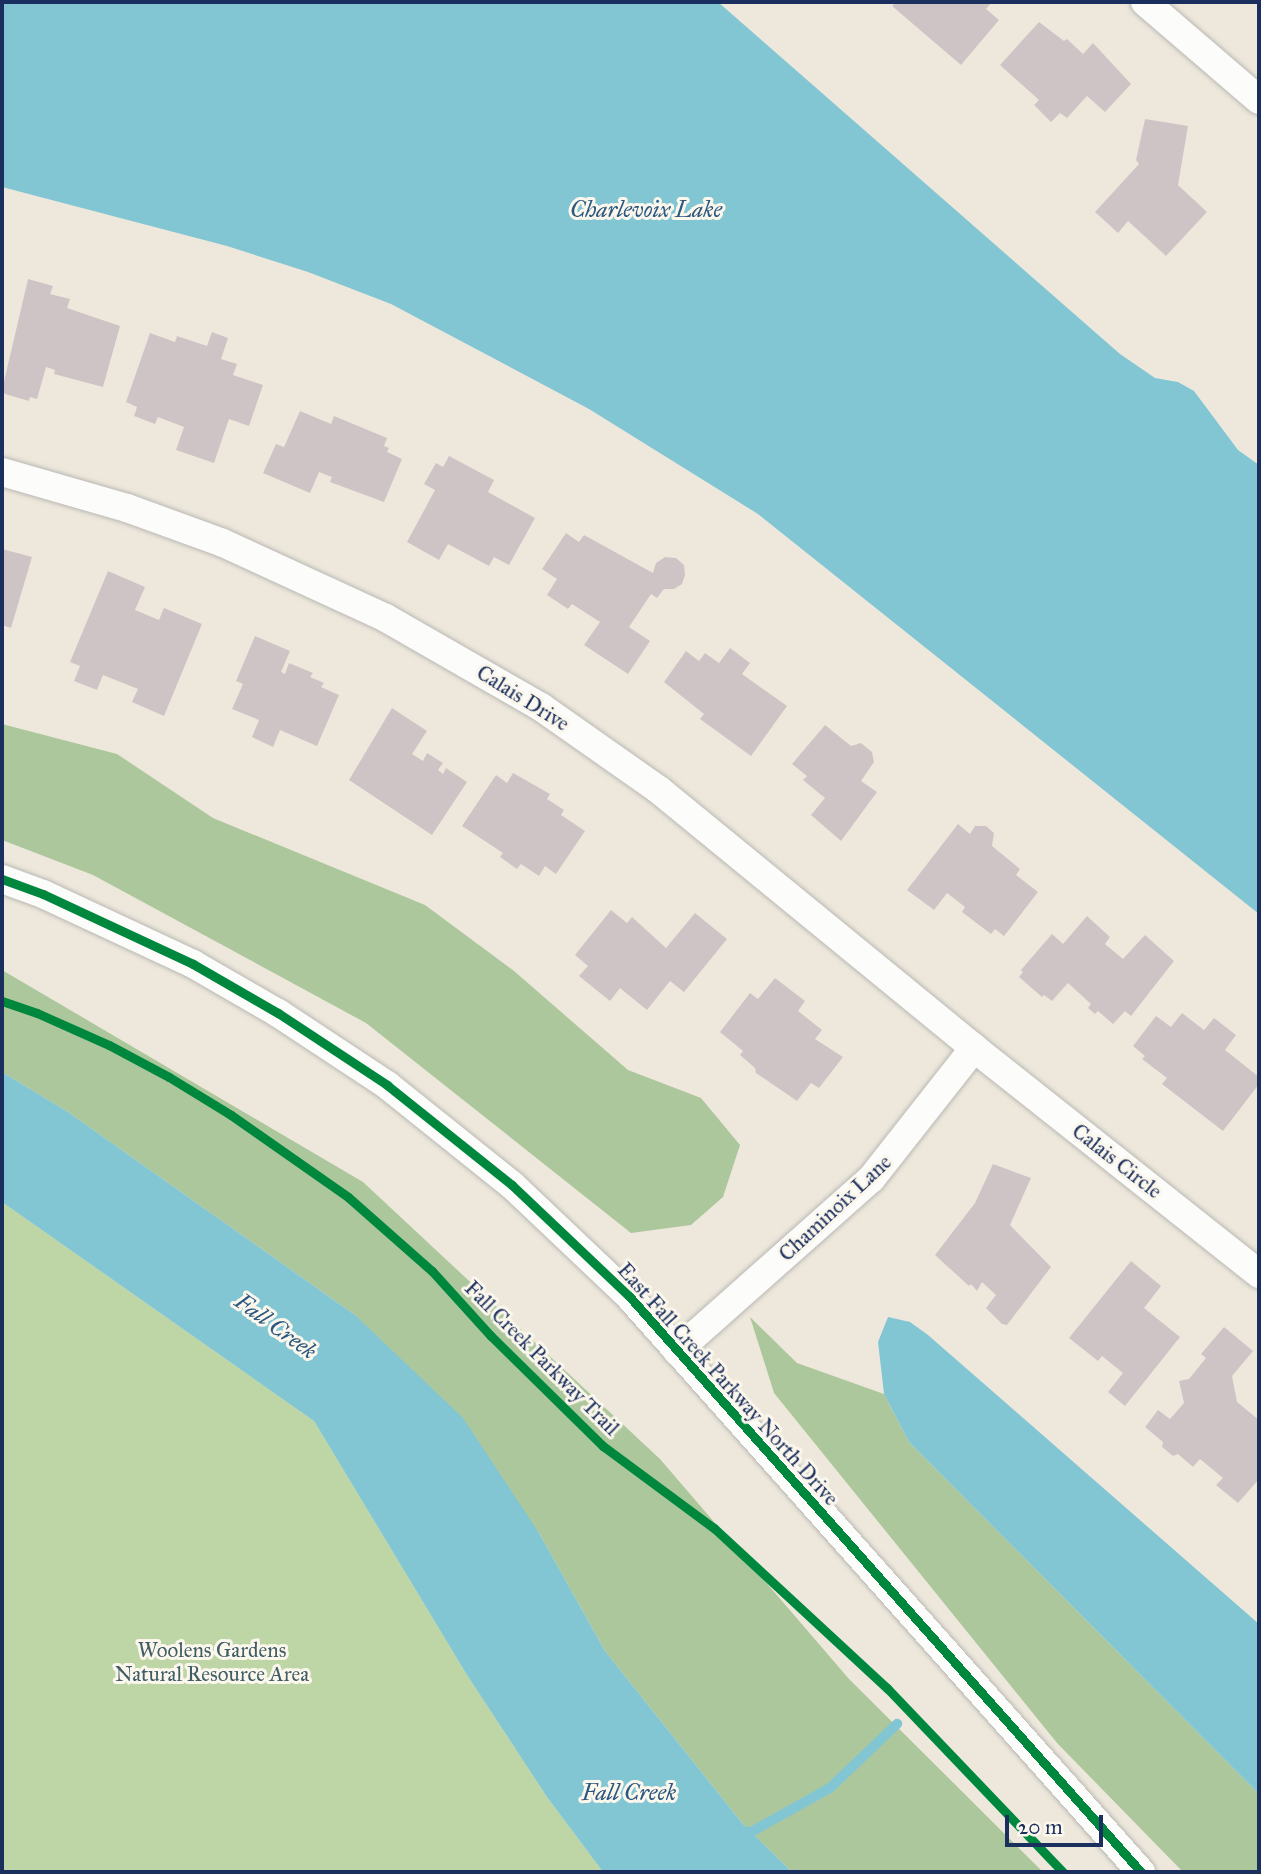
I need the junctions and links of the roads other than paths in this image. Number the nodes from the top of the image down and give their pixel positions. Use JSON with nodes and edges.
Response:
{"nodes":[{"id":1,"x":1145,"y":2,"type":"edge"},
{"id":2,"x":1259,"y":100,"type":"edge"},
{"id":3,"x":2,"y":472,"type":"edge"},
{"id":4,"x":2,"y":879,"type":"edge"},
{"id":5,"x":975,"y":1048,"type":"junction"},
{"id":6,"x":1259,"y":1273,"type":"edge"},
{"id":7,"x":677,"y":1351,"type":"junction"},
{"id":8,"x":1141,"y":1872,"type":"edge"}],
"edges":[{"from":1,"to":2,"type":"street"},
{"from":3,"to":5,"type":"street","name":"Calais Drive"},
{"from":4,"to":7,"type":"street","name":"East Fall Creek Parkway North Drive"},
{"from":5,"to":6,"type":"street","name":"Calais Circle"},
{"from":5,"to":7,"type":"street","name":"Chaminoix Lane"},
{"from":7,"to":8,"type":"street","name":"East Fall Creek Parkway North Drive"}]}
